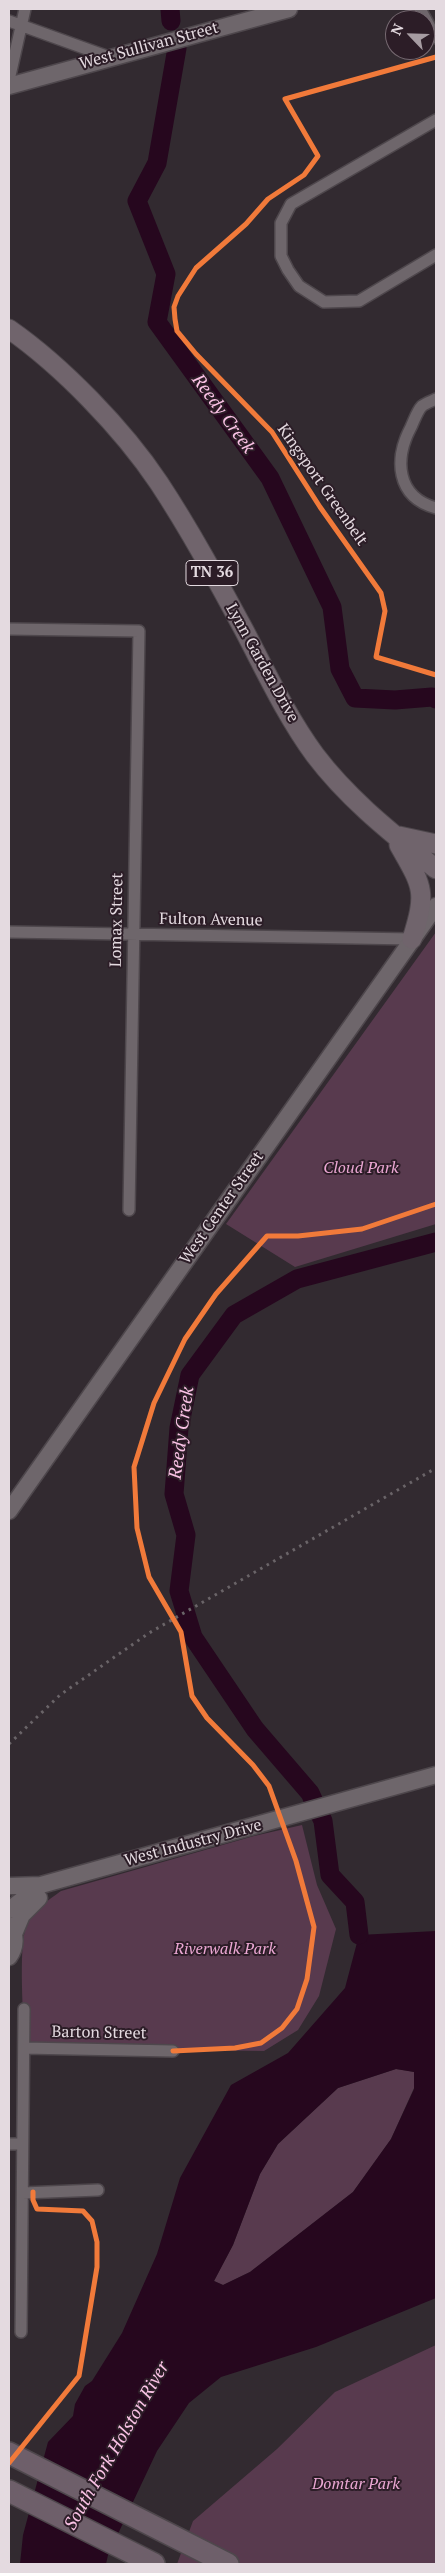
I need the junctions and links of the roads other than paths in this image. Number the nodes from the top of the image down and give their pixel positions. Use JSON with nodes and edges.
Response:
{"nodes":[{"id":1,"x":25,"y":9,"type":"edge"},
{"id":2,"x":289,"y":9,"type":"edge"},
{"id":3,"x":420,"y":9,"type":"edge"},
{"id":4,"x":259,"y":12,"type":"edge"},
{"id":5,"x":9,"y":21,"type":"edge"},
{"id":6,"x":21,"y":26,"type":"junction"},
{"id":7,"x":436,"y":38,"type":"edge"},
{"id":8,"x":109,"y":56,"type":"junction"},
{"id":9,"x":9,"y":80,"type":"edge"},
{"id":10,"x":9,"y":86,"type":"edge"},
{"id":11,"x":436,"y":120,"type":"edge"},
{"id":12,"x":436,"y":255,"type":"edge"},
{"id":13,"x":9,"y":329,"type":"edge"},
{"id":14,"x":436,"y":399,"type":"edge"},
{"id":15,"x":436,"y":508,"type":"edge"},
{"id":16,"x":9,"y":629,"type":"edge"},
{"id":17,"x":393,"y":835,"type":"junction"},
{"id":18,"x":436,"y":844,"type":"edge"},
{"id":19,"x":436,"y":869,"type":"edge"},
{"id":20,"x":436,"y":906,"type":"edge"},
{"id":21,"x":9,"y":932,"type":"edge"},
{"id":22,"x":133,"y":935,"type":"junction"},
{"id":23,"x":412,"y":939,"type":"junction"},
{"id":24,"x":129,"y":1210,"type":"dead end"},
{"id":25,"x":9,"y":1511,"type":"edge"},
{"id":26,"x":436,"y":1775,"type":"edge"},
{"id":27,"x":65,"y":1878,"type":"junction"},
{"id":28,"x":41,"y":1885,"type":"junction"},
{"id":29,"x":9,"y":1886,"type":"edge"},
{"id":30,"x":9,"y":1910,"type":"edge"},
{"id":31,"x":11,"y":1929,"type":"edge"},
{"id":32,"x":9,"y":1957,"type":"edge"},
{"id":33,"x":24,"y":2009,"type":"dead end"},
{"id":34,"x":24,"y":2048,"type":"junction"},
{"id":35,"x":174,"y":2051,"type":"dead end"},
{"id":36,"x":9,"y":2144,"type":"edge"},
{"id":37,"x":22,"y":2144,"type":"junction"},
{"id":38,"x":98,"y":2190,"type":"dead end"},
{"id":39,"x":23,"y":2193,"type":"junction"},
{"id":40,"x":21,"y":2332,"type":"dead end"},
{"id":41,"x":9,"y":2453,"type":"edge"},
{"id":42,"x":9,"y":2491,"type":"edge"},
{"id":43,"x":154,"y":2564,"type":"edge"},
{"id":44,"x":228,"y":2564,"type":"edge"}],
"edges":[{"from":1,"to":6,"type":"street"},
{"from":2,"to":4,"type":"main road","name":"West Sullivan Street"},
{"from":3,"to":7,"type":"street"},
{"from":4,"to":8,"type":"main road","name":"West Sullivan Street"},
{"from":5,"to":6,"type":"street"},
{"from":6,"to":8,"type":"street"},
{"from":6,"to":9,"type":"street"},
{"from":8,"to":10,"type":"main road","name":"West Sullivan Street"},
{"from":11,"to":12,"type":"street"},
{"from":13,"to":17,"type":"main road","name":"Lynn Garden Drive","number":"TN 36"},
{"from":14,"to":15,"type":"street"},
{"from":16,"to":22,"type":"street","name":"Lomax Street"},
{"from":17,"to":18,"type":"main road"},
{"from":17,"to":19,"type":"main road","name":"Lynn Garden Drive","number":"TN 36"},
{"from":17,"to":23,"type":"main road"},
{"from":20,"to":23,"type":"main road","name":"West Center Street"},
{"from":21,"to":22,"type":"street","name":"Fulton Avenue"},
{"from":22,"to":23,"type":"street","name":"Fulton Avenue"},
{"from":22,"to":24,"type":"street","name":"Lomax Street"},
{"from":23,"to":25,"type":"main road","name":"West Center Street"},
{"from":26,"to":27,"type":"main road","name":"West Industry Drive"},
{"from":27,"to":28,"type":"main road","name":"West Industry Drive"},
{"from":27,"to":31,"type":"main road","name":"West Industry Drive"},
{"from":28,"to":29,"type":"main road"},
{"from":28,"to":30,"type":"main road","name":"West Industry Drive"},
{"from":31,"to":32,"type":"main road","name":"West Industry Drive"},
{"from":33,"to":34,"type":"street"},
{"from":34,"to":35,"type":"street","name":"Barton Street"},
{"from":34,"to":37,"type":"street"},
{"from":36,"to":37,"type":"street"},
{"from":37,"to":39,"type":"street"},
{"from":38,"to":39,"type":"street"},
{"from":39,"to":40,"type":"street"},
{"from":41,"to":44,"type":"highway"},
{"from":42,"to":43,"type":"highway"}]}
